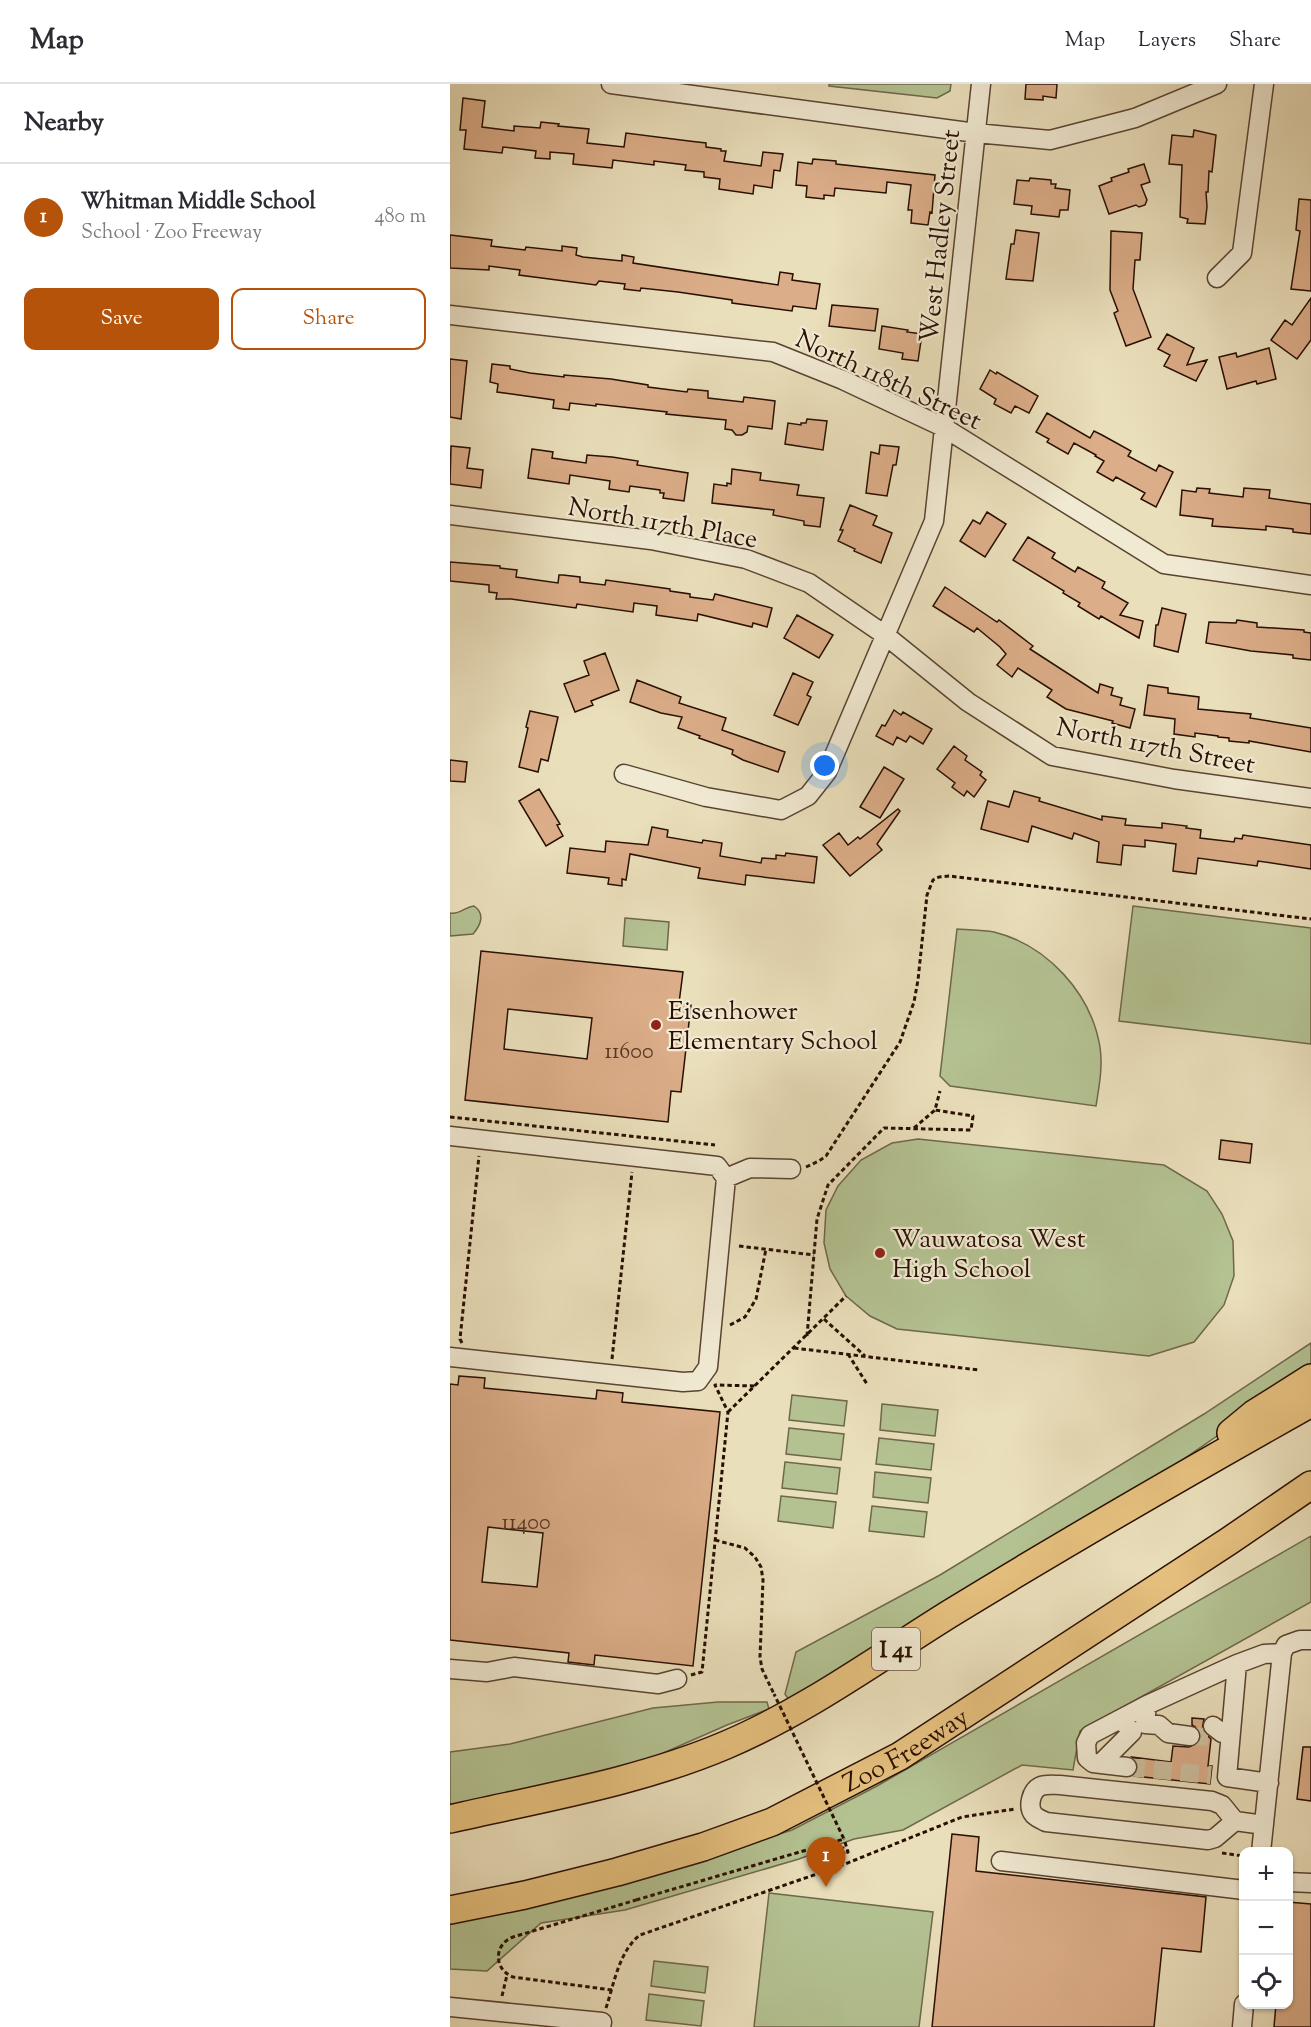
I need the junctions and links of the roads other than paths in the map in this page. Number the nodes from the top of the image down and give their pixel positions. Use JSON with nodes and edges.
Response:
{"nodes":[{"id":1,"x":981,"y":84,"type":"edge"},
{"id":2,"x":1217,"y":84,"type":"edge"},
{"id":3,"x":1264,"y":84,"type":"edge"},
{"id":4,"x":616,"y":85,"type":"edge"},
{"id":5,"x":670,"y":88,"type":"edge"},
{"id":6,"x":976,"y":133,"type":"junction"},
{"id":7,"x":1217,"y":278,"type":"dead end"},
{"id":8,"x":450,"y":315,"type":"edge"},
{"id":9,"x":943,"y":428,"type":"junction"},
{"id":10,"x":450,"y":515,"type":"edge"},
{"id":11,"x":1311,"y":585,"type":"edge"},
{"id":12,"x":885,"y":635,"type":"junction"},
{"id":13,"x":624,"y":774,"type":"dead end"},
{"id":14,"x":1311,"y":798,"type":"edge"},
{"id":15,"x":450,"y":1136,"type":"edge"},
{"id":16,"x":791,"y":1169,"type":"road end"},
{"id":17,"x":726,"y":1178,"type":"junction"},
{"id":18,"x":450,"y":1357,"type":"edge"},
{"id":19,"x":1311,"y":1378,"type":"edge"},
{"id":20,"x":1311,"y":1403,"type":"edge"},
{"id":21,"x":1184,"y":1474,"type":"junction"},
{"id":22,"x":1311,"y":1485,"type":"edge"},
{"id":23,"x":1311,"y":1498,"type":"edge"},
{"id":24,"x":1229,"y":1541,"type":"junction"},
{"id":25,"x":1311,"y":1640,"type":"edge"},
{"id":26,"x":1284,"y":1649,"type":"junction"},
{"id":27,"x":1237,"y":1664,"type":"junction"},
{"id":28,"x":450,"y":1669,"type":"edge"},
{"id":29,"x":677,"y":1679,"type":"dead end"},
{"id":30,"x":1147,"y":1706,"type":"junction"},
{"id":31,"x":1121,"y":1719,"type":"junction"},
{"id":32,"x":1191,"y":1729,"type":"tunnel mouth"},
{"id":33,"x":1100,"y":1764,"type":"junction"},
{"id":34,"x":1127,"y":1767,"type":"tunnel mouth"},
{"id":35,"x":1269,"y":1783,"type":"junction"},
{"id":36,"x":450,"y":1819,"type":"edge"},
{"id":37,"x":1235,"y":1821,"type":"junction"},
{"id":38,"x":1264,"y":1825,"type":"junction"},
{"id":39,"x":1261,"y":1847,"type":"edge"},
{"id":40,"x":1001,"y":1861,"type":"dead end"},
{"id":41,"x":1293,"y":1882,"type":"edge"},
{"id":42,"x":1311,"y":1883,"type":"edge"},
{"id":43,"x":1239,"y":1889,"type":"edge"},
{"id":44,"x":450,"y":1910,"type":"edge"},
{"id":45,"x":450,"y":2007,"type":"edge"},
{"id":46,"x":1244,"y":2009,"type":"edge"},
{"id":47,"x":500,"y":2019,"type":"edge"},
{"id":48,"x":602,"y":2024,"type":"edge"},
{"id":49,"x":1242,"y":2027,"type":"edge"}],
"edges":[{"from":1,"to":6,"type":"street","name":"West Hadley Street"},
{"from":2,"to":6,"type":"street"},
{"from":3,"to":7,"type":"street"},
{"from":4,"to":5,"type":"street"},
{"from":5,"to":6,"type":"street"},
{"from":6,"to":9,"type":"street","name":"West Hadley Street"},
{"from":8,"to":9,"type":"street","name":"North 118th Street"},
{"from":9,"to":11,"type":"street","name":"North 118th Street"},
{"from":9,"to":12,"type":"street","name":"West Hadley Street"},
{"from":10,"to":12,"type":"street","name":"North 117th Place"},
{"from":12,"to":13,"type":"street","name":"West Hadley Street"},
{"from":12,"to":14,"type":"street","name":"North 117th Street"},
{"from":15,"to":17,"type":"street"},
{"from":16,"to":17,"type":"street"},
{"from":17,"to":18,"type":"street"},
{"from":19,"to":21,"type":"highway"},
{"from":20,"to":21,"type":"highway","number":"I 41"},
{"from":21,"to":36,"type":"highway","number":"I 41"},
{"from":22,"to":24,"type":"highway","name":"Zoo Freeway"},
{"from":23,"to":24,"type":"highway"},
{"from":24,"to":44,"type":"highway","name":"Zoo Freeway"},
{"from":25,"to":26,"type":"street"},
{"from":26,"to":27,"type":"street"},
{"from":26,"to":35,"type":"street"},
{"from":27,"to":30,"type":"street"},
{"from":27,"to":35,"type":"street"},
{"from":28,"to":29,"type":"street"},
{"from":30,"to":31,"type":"street"},
{"from":30,"to":32,"type":"street"},
{"from":31,"to":33,"type":"street"},
{"from":31,"to":33,"type":"street"},
{"from":33,"to":34,"type":"street"},
{"from":35,"to":38,"type":"street"},
{"from":37,"to":37,"type":"street"},
{"from":37,"to":38,"type":"street"},
{"from":38,"to":39,"type":"street"},
{"from":40,"to":43,"type":"street"},
{"from":41,"to":42,"type":"street"},
{"from":45,"to":47,"type":"street"},
{"from":46,"to":49,"type":"street"},
{"from":47,"to":48,"type":"street"}]}
